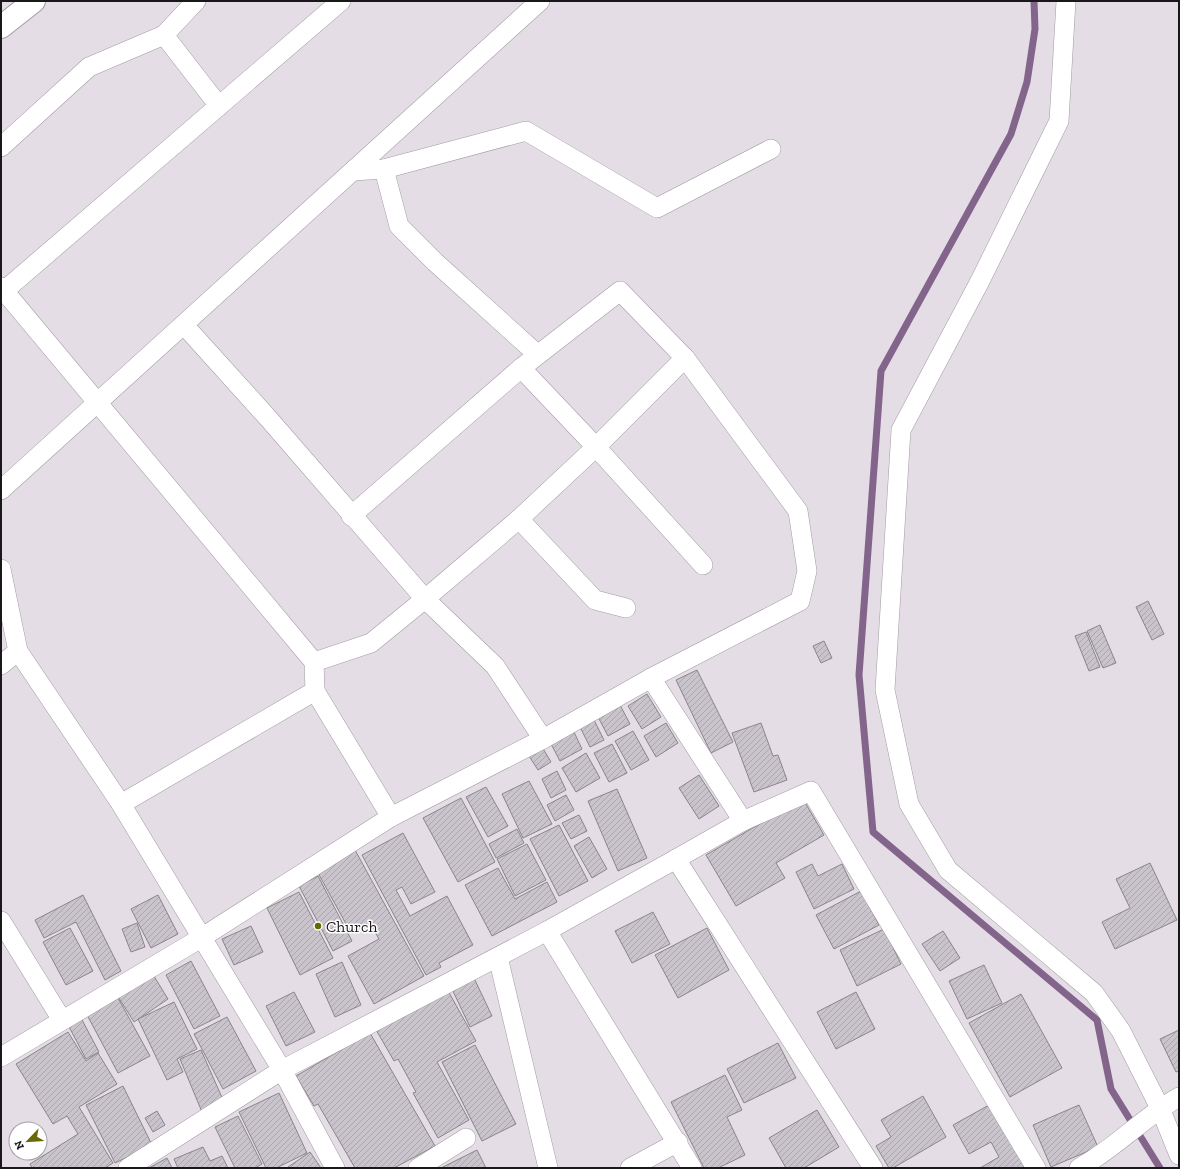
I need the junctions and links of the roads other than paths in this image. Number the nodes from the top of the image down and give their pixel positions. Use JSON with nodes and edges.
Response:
{"nodes":[{"id":1,"x":34,"y":1,"type":"edge"},
{"id":2,"x":196,"y":1,"type":"edge"},
{"id":3,"x":540,"y":1,"type":"edge"},
{"id":4,"x":1066,"y":1,"type":"edge"},
{"id":5,"x":329,"y":5,"type":"edge"},
{"id":6,"x":1,"y":27,"type":"edge"},
{"id":7,"x":164,"y":35,"type":"junction"},
{"id":8,"x":219,"y":106,"type":"junction"},
{"id":9,"x":1,"y":147,"type":"edge"},
{"id":10,"x":771,"y":149,"type":"dead end"},
{"id":11,"x":384,"y":169,"type":"junction"},
{"id":12,"x":353,"y":171,"type":"junction"},
{"id":13,"x":3,"y":288,"type":"edge"},
{"id":14,"x":184,"y":325,"type":"junction"},
{"id":15,"x":537,"y":354,"type":"junction"},
{"id":16,"x":685,"y":358,"type":"junction"},
{"id":17,"x":520,"y":368,"type":"junction"},
{"id":18,"x":98,"y":402,"type":"junction"},
{"id":19,"x":596,"y":447,"type":"junction"},
{"id":20,"x":1,"y":490,"type":"edge"},
{"id":21,"x":351,"y":516,"type":"junction"},
{"id":22,"x":519,"y":519,"type":"junction"},
{"id":23,"x":703,"y":565,"type":"dead end"},
{"id":24,"x":1,"y":570,"type":"edge"},
{"id":25,"x":425,"y":599,"type":"junction"},
{"id":26,"x":626,"y":608,"type":"dead end"},
{"id":27,"x":18,"y":651,"type":"junction"},
{"id":28,"x":314,"y":662,"type":"junction"},
{"id":29,"x":1,"y":664,"type":"edge"},
{"id":30,"x":651,"y":678,"type":"junction"},
{"id":31,"x":315,"y":691,"type":"junction"},
{"id":32,"x":543,"y":739,"type":"junction"},
{"id":33,"x":121,"y":804,"type":"junction"},
{"id":34,"x":392,"y":816,"type":"junction"},
{"id":35,"x":743,"y":820,"type":"junction"},
{"id":36,"x":676,"y":859,"type":"junction"},
{"id":37,"x":1,"y":921,"type":"edge"},
{"id":38,"x":547,"y":931,"type":"junction"},
{"id":39,"x":201,"y":938,"type":"junction"},
{"id":40,"x":498,"y":957,"type":"junction"},
{"id":41,"x":62,"y":1020,"type":"junction"},
{"id":42,"x":1,"y":1057,"type":"edge"},
{"id":43,"x":282,"y":1070,"type":"junction"},
{"id":44,"x":1179,"y":1098,"type":"edge"},
{"id":45,"x":1160,"y":1108,"type":"junction"},
{"id":46,"x":466,"y":1138,"type":"dead end"},
{"id":47,"x":678,"y":1142,"type":"junction"},
{"id":48,"x":1179,"y":1156,"type":"edge"},
{"id":49,"x":128,"y":1168,"type":"edge"},
{"id":50,"x":335,"y":1168,"type":"edge"},
{"id":51,"x":418,"y":1168,"type":"edge"},
{"id":52,"x":548,"y":1168,"type":"edge"},
{"id":53,"x":630,"y":1168,"type":"edge"},
{"id":54,"x":692,"y":1168,"type":"edge"},
{"id":55,"x":874,"y":1168,"type":"edge"},
{"id":56,"x":1036,"y":1168,"type":"edge"},
{"id":57,"x":1079,"y":1168,"type":"edge"}],
"edges":[{"from":1,"to":6,"type":"main road"},
{"from":2,"to":7,"type":"street"},
{"from":3,"to":12,"type":"street"},
{"from":4,"to":45,"type":"street"},
{"from":5,"to":8,"type":"street"},
{"from":7,"to":8,"type":"street"},
{"from":7,"to":9,"type":"street"},
{"from":8,"to":13,"type":"street"},
{"from":10,"to":11,"type":"street"},
{"from":11,"to":12,"type":"street"},
{"from":11,"to":15,"type":"street"},
{"from":12,"to":14,"type":"street"},
{"from":13,"to":18,"type":"street"},
{"from":14,"to":18,"type":"street"},
{"from":14,"to":21,"type":"street"},
{"from":15,"to":16,"type":"street"},
{"from":15,"to":17,"type":"street"},
{"from":16,"to":19,"type":"street"},
{"from":16,"to":30,"type":"street"},
{"from":17,"to":19,"type":"street"},
{"from":17,"to":21,"type":"street"},
{"from":18,"to":20,"type":"street"},
{"from":18,"to":28,"type":"street"},
{"from":19,"to":22,"type":"street"},
{"from":19,"to":23,"type":"street"},
{"from":21,"to":25,"type":"street"},
{"from":22,"to":25,"type":"street"},
{"from":22,"to":26,"type":"street"},
{"from":24,"to":27,"type":"street"},
{"from":25,"to":28,"type":"street"},
{"from":25,"to":32,"type":"street"},
{"from":27,"to":29,"type":"street"},
{"from":27,"to":33,"type":"street"},
{"from":28,"to":31,"type":"street"},
{"from":30,"to":32,"type":"street"},
{"from":30,"to":35,"type":"street"},
{"from":31,"to":33,"type":"street"},
{"from":31,"to":34,"type":"street"},
{"from":32,"to":34,"type":"street"},
{"from":33,"to":39,"type":"street"},
{"from":34,"to":39,"type":"street"},
{"from":35,"to":36,"type":"street"},
{"from":35,"to":56,"type":"street"},
{"from":36,"to":38,"type":"street"},
{"from":36,"to":55,"type":"street"},
{"from":37,"to":41,"type":"street"},
{"from":38,"to":40,"type":"street"},
{"from":38,"to":47,"type":"street"},
{"from":39,"to":41,"type":"street"},
{"from":39,"to":43,"type":"street"},
{"from":40,"to":43,"type":"street"},
{"from":40,"to":52,"type":"street"},
{"from":41,"to":42,"type":"street"},
{"from":43,"to":49,"type":"street"},
{"from":43,"to":50,"type":"street"},
{"from":44,"to":45,"type":"street"},
{"from":45,"to":48,"type":"street"},
{"from":45,"to":57,"type":"street"},
{"from":46,"to":51,"type":"street"},
{"from":47,"to":53,"type":"street"},
{"from":47,"to":54,"type":"street"}]}
